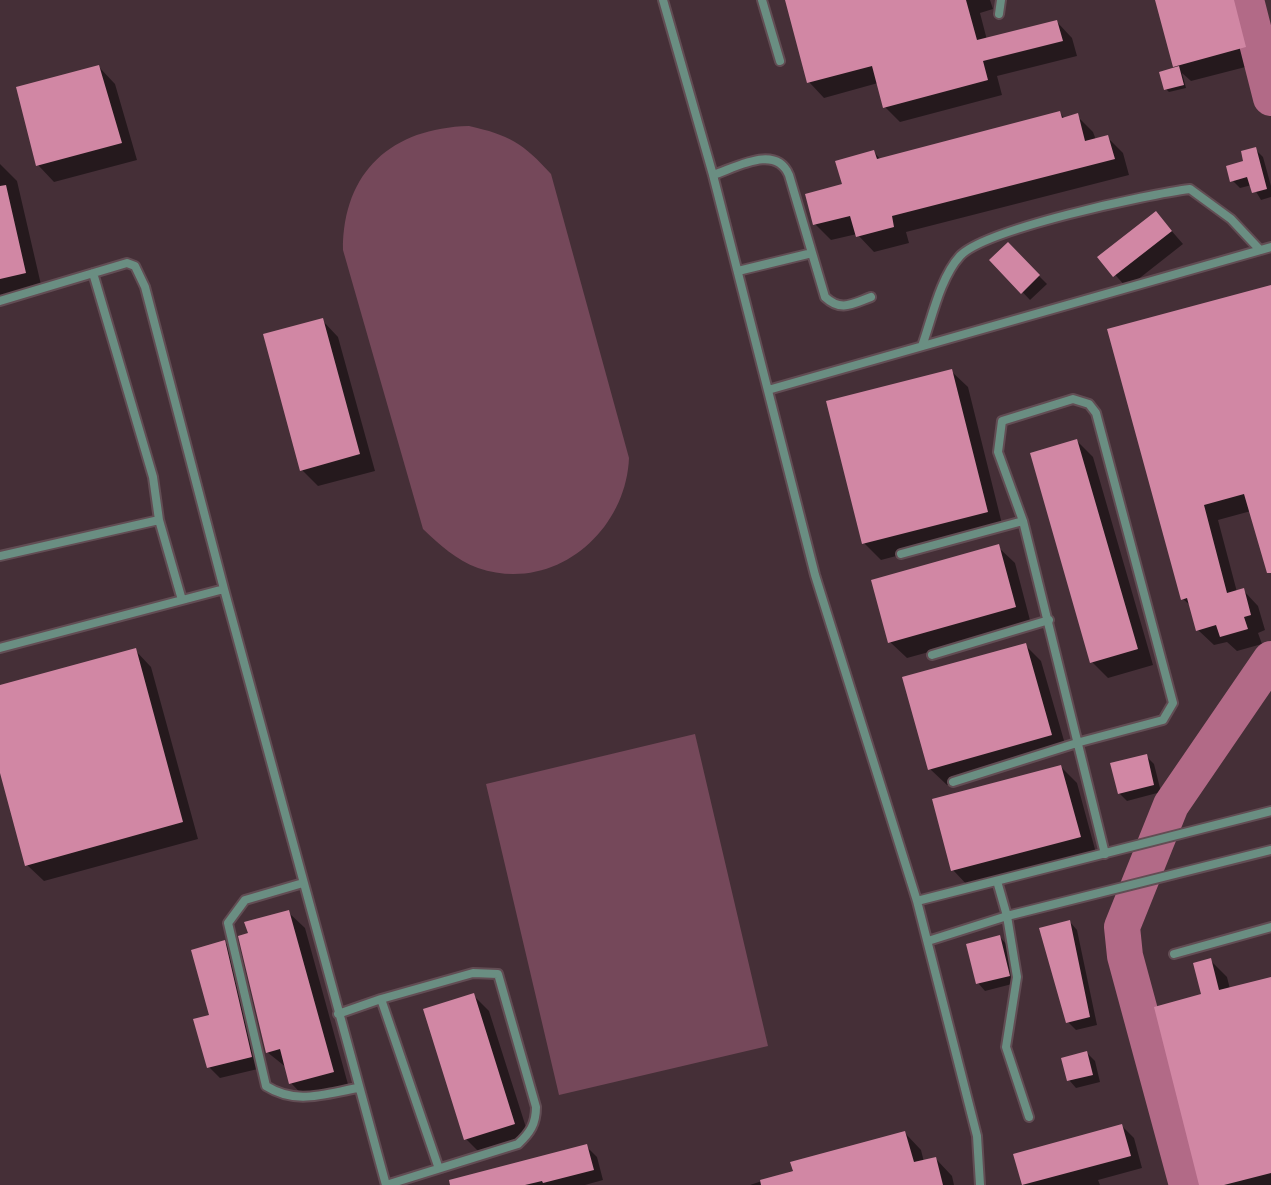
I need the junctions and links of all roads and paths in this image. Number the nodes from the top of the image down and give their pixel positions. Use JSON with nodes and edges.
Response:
{"nodes":[{"id":1,"x":663,"y":0,"type":"edge"},
{"id":2,"x":762,"y":0,"type":"edge"},
{"id":3,"x":1001,"y":0,"type":"edge"},
{"id":4,"x":999,"y":14,"type":"dead end"},
{"id":5,"x":780,"y":61,"type":"dead end"},
{"id":6,"x":713,"y":175,"type":"junction"},
{"id":7,"x":1271,"y":247,"type":"edge"},
{"id":8,"x":1260,"y":250,"type":"junction"},
{"id":9,"x":812,"y":253,"type":"junction"},
{"id":10,"x":738,"y":271,"type":"junction"},
{"id":11,"x":93,"y":273,"type":"junction"},
{"id":12,"x":871,"y":297,"type":"dead end"},
{"id":13,"x":0,"y":301,"type":"edge"},
{"id":14,"x":922,"y":346,"type":"junction"},
{"id":15,"x":768,"y":390,"type":"junction"},
{"id":16,"x":159,"y":520,"type":"junction"},
{"id":17,"x":1023,"y":521,"type":"junction"},
{"id":18,"x":901,"y":554,"type":"dead end"},
{"id":19,"x":0,"y":556,"type":"edge"},
{"id":20,"x":224,"y":589,"type":"junction"},
{"id":21,"x":182,"y":600,"type":"junction"},
{"id":22,"x":1049,"y":620,"type":"junction"},
{"id":23,"x":0,"y":648,"type":"edge"},
{"id":24,"x":932,"y":655,"type":"dead end"},
{"id":25,"x":1080,"y":742,"type":"junction"},
{"id":26,"x":953,"y":782,"type":"dead end"},
{"id":27,"x":1271,"y":811,"type":"edge"},
{"id":28,"x":1271,"y":850,"type":"edge"},
{"id":29,"x":1105,"y":854,"type":"junction"},
{"id":30,"x":997,"y":881,"type":"junction"},
{"id":31,"x":303,"y":883,"type":"junction"},
{"id":32,"x":917,"y":901,"type":"junction"},
{"id":33,"x":1007,"y":916,"type":"junction"},
{"id":34,"x":1271,"y":927,"type":"edge"},
{"id":35,"x":928,"y":941,"type":"junction"},
{"id":36,"x":1174,"y":954,"type":"dead end"},
{"id":37,"x":381,"y":999,"type":"junction"},
{"id":38,"x":338,"y":1014,"type":"junction"},
{"id":39,"x":358,"y":1088,"type":"junction"},
{"id":40,"x":1029,"y":1117,"type":"dead end"},
{"id":41,"x":438,"y":1166,"type":"junction"},
{"id":42,"x":386,"y":1185,"type":"edge"},
{"id":43,"x":980,"y":1185,"type":"edge"}],
"edges":[{"from":1,"to":6,"type":"lane"},
{"from":2,"to":5,"type":"lane"},
{"from":3,"to":4,"type":"lane"},
{"from":6,"to":9,"type":"lane"},
{"from":6,"to":10,"type":"lane"},
{"from":7,"to":8,"type":"lane"},
{"from":8,"to":14,"type":"lane"},
{"from":8,"to":14,"type":"lane"},
{"from":9,"to":10,"type":"lane"},
{"from":9,"to":12,"type":"lane"},
{"from":10,"to":15,"type":"lane"},
{"from":11,"to":13,"type":"lane"},
{"from":11,"to":16,"type":"lane"},
{"from":11,"to":20,"type":"lane"},
{"from":14,"to":15,"type":"lane"},
{"from":15,"to":32,"type":"lane"},
{"from":16,"to":19,"type":"lane"},
{"from":16,"to":21,"type":"lane"},
{"from":17,"to":18,"type":"lane"},
{"from":17,"to":22,"type":"lane"},
{"from":17,"to":25,"type":"lane"},
{"from":20,"to":21,"type":"lane"},
{"from":20,"to":31,"type":"lane"},
{"from":21,"to":23,"type":"lane"},
{"from":22,"to":24,"type":"lane"},
{"from":22,"to":25,"type":"lane"},
{"from":25,"to":26,"type":"lane"},
{"from":25,"to":29,"type":"lane"},
{"from":27,"to":29,"type":"lane"},
{"from":28,"to":33,"type":"lane"},
{"from":29,"to":30,"type":"lane"},
{"from":30,"to":32,"type":"lane"},
{"from":30,"to":33,"type":"lane"},
{"from":31,"to":38,"type":"lane"},
{"from":31,"to":39,"type":"lane"},
{"from":32,"to":35,"type":"lane"},
{"from":33,"to":35,"type":"lane"},
{"from":33,"to":40,"type":"lane"},
{"from":34,"to":36,"type":"lane"},
{"from":35,"to":43,"type":"lane"},
{"from":37,"to":38,"type":"lane"},
{"from":37,"to":41,"type":"lane"},
{"from":37,"to":41,"type":"lane"},
{"from":38,"to":39,"type":"lane"},
{"from":39,"to":42,"type":"lane"},
{"from":41,"to":42,"type":"lane"}]}
